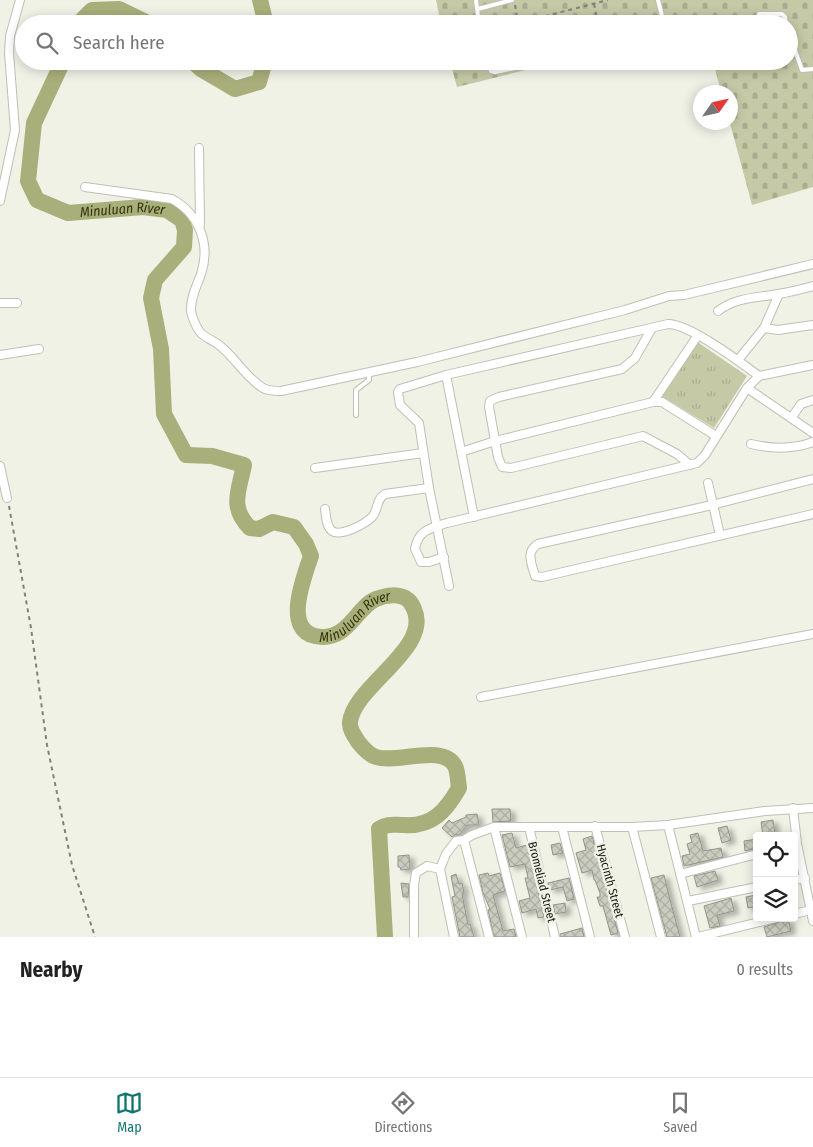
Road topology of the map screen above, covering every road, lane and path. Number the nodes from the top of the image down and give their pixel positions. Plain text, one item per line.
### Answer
1 (20, 0) edge
2 (476, 0) edge
3 (513, 0) edge
4 (608, 0) edge
5 (658, 0) edge
6 (594, 4) junction
7 (478, 9) junction
8 (759, 14) dead end
9 (16, 15) edge
10 (478, 15) edge
11 (516, 15) edge
12 (550, 15) edge
13 (596, 15) edge
14 (662, 15) edge
15 (783, 15) edge
16 (15, 18) edge
17 (798, 59) edge
18 (813, 69) edge
19 (492, 70) edge
20 (505, 70) edge
21 (199, 148) dead end
22 (85, 187) dead end
23 (0, 201) edge
24 (200, 227) junction
25 (813, 264) edge
26 (813, 286) edge
27 (779, 294) junction
28 (0, 303) edge
29 (17, 303) dead end
30 (718, 311) dead end
31 (813, 325) edge
32 (652, 328) junction
33 (764, 328) junction
34 (698, 335) junction
35 (39, 349) dead end
36 (0, 356) edge
37 (738, 360) junction
38 (813, 365) edge
39 (369, 373) junction
40 (446, 375) junction
41 (759, 376) junction
42 (747, 388) junction
43 (813, 400) edge
44 (653, 402) junction
45 (356, 415) dead end
46 (792, 417) junction
47 (813, 433) edge
48 (716, 436) junction
49 (495, 440) junction
50 (813, 442) edge
51 (751, 444) dead end
52 (461, 452) junction
53 (423, 453) junction
54 (690, 465) junction
55 (0, 466) edge
56 (316, 468) dead end
57 (813, 479) edge
58 (708, 483) dead end
59 (429, 488) junction
60 (7, 498) joint
61 (712, 505) junction
62 (325, 509) dead end
63 (813, 514) edge
64 (474, 517) junction
65 (437, 526) junction
66 (720, 536) junction
67 (444, 558) junction
68 (449, 586) dead end
69 (813, 634) edge
70 (481, 697) dead end
71 (792, 808) junction
72 (813, 808) edge
73 (668, 825) junction
74 (595, 826) junction
75 (494, 827) junction
76 (529, 827) junction
77 (562, 827) junction
78 (632, 827) junction
79 (795, 832) edge
80 (464, 840) junction
81 (798, 852) edge
82 (753, 855) edge
83 (440, 869) junction
84 (680, 874) junction
85 (805, 878) junction
86 (798, 879) edge
87 (753, 888) edge
88 (688, 902) junction
89 (811, 910) junction
90 (798, 913) edge
91 (813, 921) edge
92 (759, 922) edge
93 (95, 937) edge
94 (414, 937) edge
95 (454, 937) edge
96 (489, 937) edge
97 (522, 937) edge
98 (555, 937) edge
99 (590, 937) edge
100 (625, 937) edge
101 (661, 937) edge
102 (697, 937) edge

1 - 9 street
2 - 7 lane
3 - 7 lane
3 - 11 path
4 - 6 path
5 - 14 lane
6 - 12 path
6 - 13 path
7 - 10 lane
8 - 15 lane
16 - 23 street
17 - 18 lane
19 - 20 lane
21 - 24 street
22 - 24 street
24 - 39 street
25 - 39 street
26 - 27 street
27 - 30 street
27 - 33 street
28 - 29 street
31 - 33 street
32 - 34 street
32 - 40 street
32 - 49 street
33 - 37 street
34 - 37 street
34 - 44 street
35 - 36 street
37 - 41 street
38 - 41 street
39 - 45 lane
40 - 52 street
40 - 53 street
41 - 42 street
42 - 46 street
42 - 48 street
43 - 46 street
44 - 48 street
44 - 49 street
46 - 47 street
48 - 54 street
49 - 52 street
49 - 54 street
50 - 51 street
52 - 64 street
53 - 56 street
53 - 59 street
54 - 64 street
55 - 60 street
57 - 61 street
58 - 61 street
59 - 62 street
59 - 65 street
60 - 93 path
61 - 66 street
61 - 66 street
63 - 66 street
64 - 65 street
65 - 67 street
65 - 67 street
67 - 68 street
69 - 70 street
71 - 72 street
71 - 73 street
71 - 79 street
73 - 78 street
73 - 84 street
74 - 77 street
74 - 78 street
74 - 100 street, Hyacinth Street
75 - 76 street
75 - 80 street
75 - 97 street
76 - 77 street
76 - 98 street, Bromeliad Street
77 - 99 street
78 - 101 street
80 - 83 street
80 - 96 street
81 - 85 street
82 - 84 street
83 - 94 street
83 - 95 street
84 - 88 street
85 - 86 street
85 - 89 street
87 - 88 street
88 - 102 street
89 - 90 street
89 - 91 street
92 - 102 street

